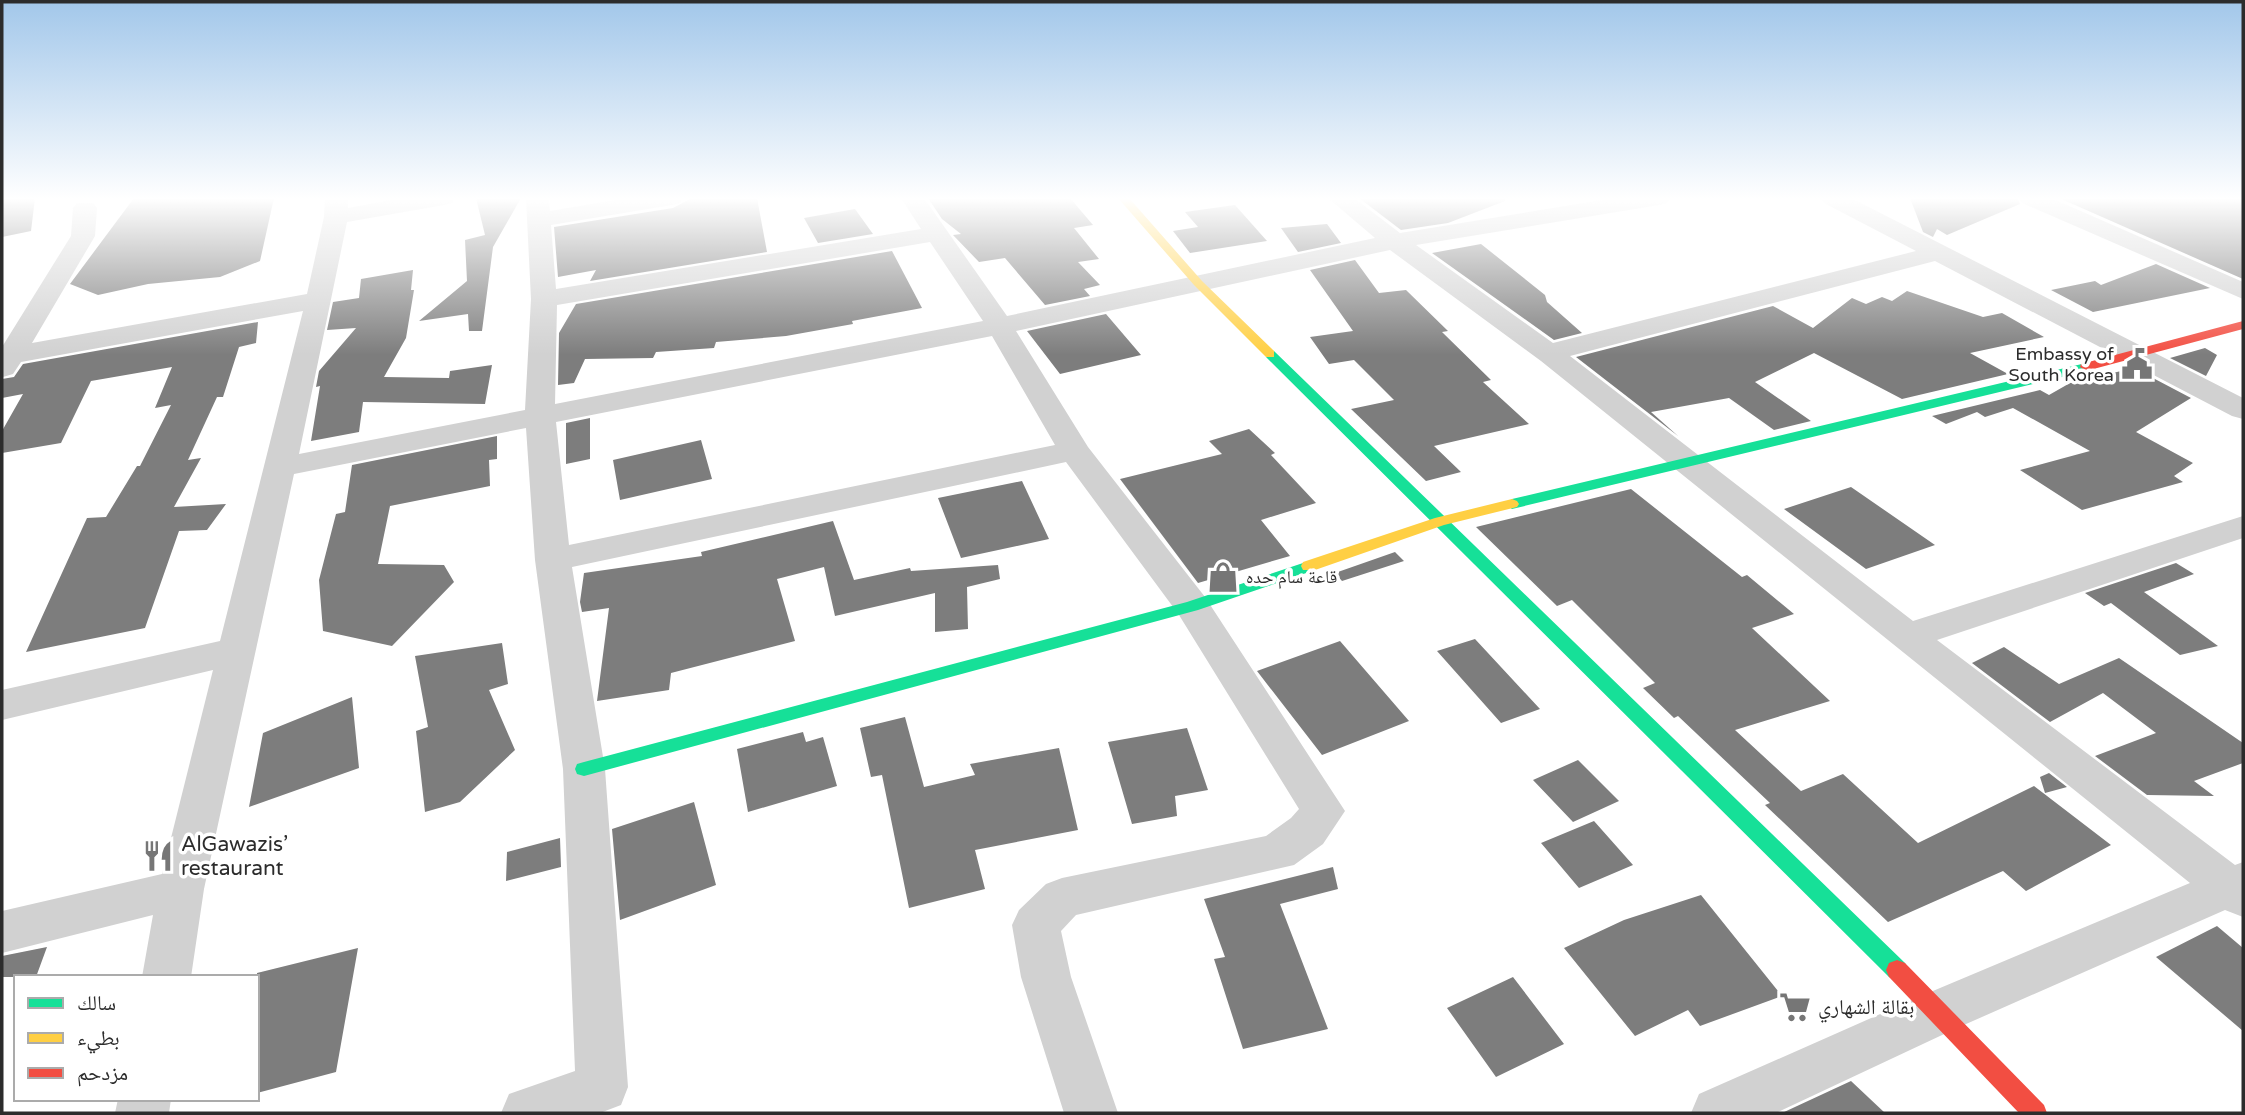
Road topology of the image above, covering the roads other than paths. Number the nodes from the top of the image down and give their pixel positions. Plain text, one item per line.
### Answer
1 (74, 250) edge
2 (328, 250) edge
3 (541, 250) edge
4 (839, 250) edge
5 (946, 250) edge
6 (1168, 250) edge
7 (1355, 250) edge
8 (1403, 250) edge
9 (1931, 250) edge
10 (2149, 250) edge
11 (1937, 253) junction
12 (1198, 284) junction
13 (2243, 291) edge
14 (544, 299) junction
15 (319, 300) junction
16 (2243, 324) edge
17 (1000, 326) junction
18 (1549, 354) junction
19 (2135, 355) junction
20 (5, 361) edge
21 (2243, 410) edge
22 (540, 417) junction
23 (1074, 451) junction
24 (1688, 464) junction
25 (279, 467) junction
26 (1440, 521) junction
27 (2243, 527) edge
28 (553, 560) junction
29 (1192, 607) junction
30 (1908, 636) junction
31 (236, 651) junction
32 (2, 705) edge
33 (583, 769) junction
34 (2239, 888) edge
35 (181, 889) junction
36 (2, 932) edge
37 (166, 975) edge
38 (1939, 1012) junction
39 (528, 1113) edge
40 (1091, 1113) edge
41 (1718, 1113) edge
42 (2035, 1113) edge

1 - 20 street
2 - 15 street
3 - 14 street
4 - 14 street
5 - 17 street
6 - 12 street
7 - 12 street
8 - 18 street
9 - 11 street
10 - 13 street
11 - 18 street
11 - 19 street
12 - 17 street
12 - 26 street
14 - 22 street
15 - 20 street
15 - 25 street
16 - 19 street
17 - 22 street
17 - 23 street
18 - 24 street
19 - 21 street
19 - 24 street
22 - 25 street
22 - 28 street
23 - 28 street
23 - 29 street
24 - 26 street
24 - 30 street
25 - 31 street
26 - 29 street
26 - 38 street
27 - 30 street
28 - 33 street
29 - 33 street
29 - 40 street
30 - 34 street
31 - 32 street
31 - 35 street
33 - 39 street
34 - 38 street
35 - 36 street
35 - 37 street
38 - 41 street
38 - 42 street

